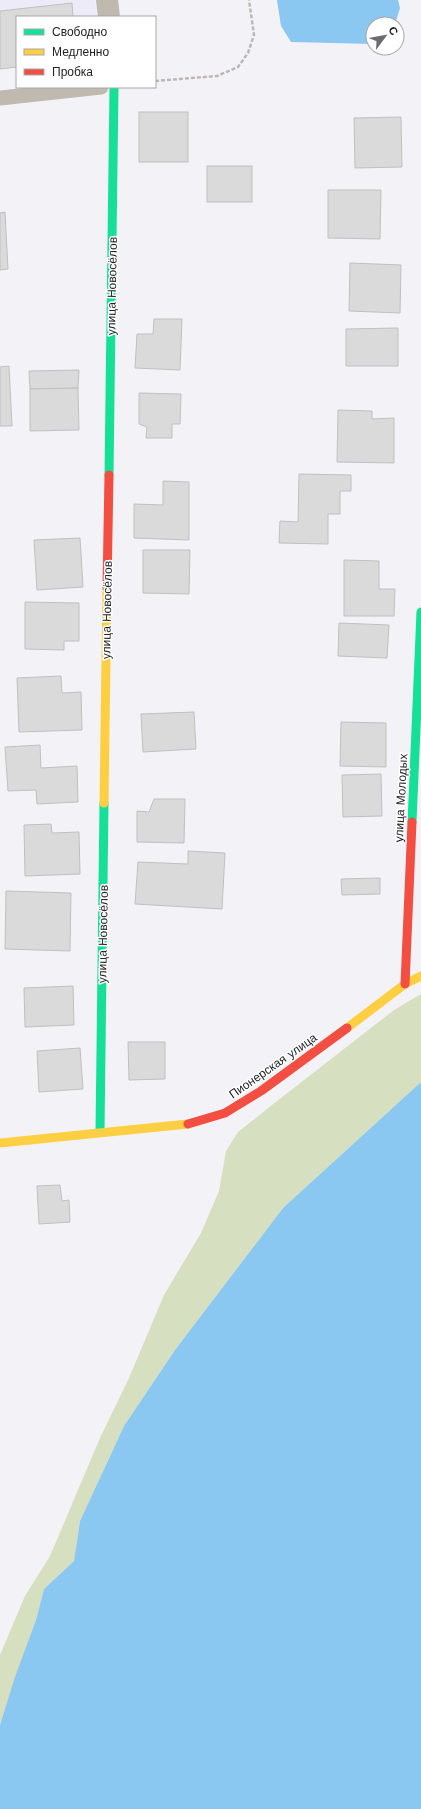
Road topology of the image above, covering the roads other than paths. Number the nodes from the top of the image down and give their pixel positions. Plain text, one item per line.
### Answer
1 (107, 0) edge
2 (109, 16) edge
3 (92, 88) edge
4 (114, 88) edge
5 (0, 98) edge
6 (421, 612) edge
7 (421, 976) edge
8 (404, 984) junction
9 (100, 1132) junction
10 (0, 1143) edge

1 - 2 street
3 - 5 lane
4 - 9 street, улица Новосёлов
6 - 8 street, улица Молодых
7 - 8 street, Пионерская улица
8 - 9 street, Пионерская улица
9 - 10 street, Пионерская улица

